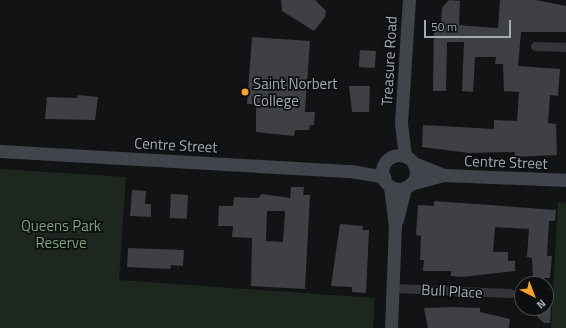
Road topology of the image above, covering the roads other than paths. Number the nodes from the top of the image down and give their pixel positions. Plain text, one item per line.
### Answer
1 (409, 0) edge
2 (535, 46) dead end
3 (566, 47) edge
4 (0, 151) edge
5 (404, 158) junction
6 (444, 175) junction
7 (386, 176) junction
8 (566, 180) edge
9 (408, 186) junction
10 (395, 225) junction
11 (394, 288) junction
12 (510, 294) dead end
13 (391, 328) edge

1 - 5 street, Treasure Road
2 - 3 street
4 - 7 street, Centre Street
5 - 6 street, Centre Street
5 - 7 street
5 - 9 street, Treasure Road
6 - 8 street, Centre Street
6 - 9 street, Centre Street
7 - 9 street, Centre Street
7 - 10 street
9 - 10 street
10 - 11 street
11 - 12 street, Bull Place
11 - 13 street

